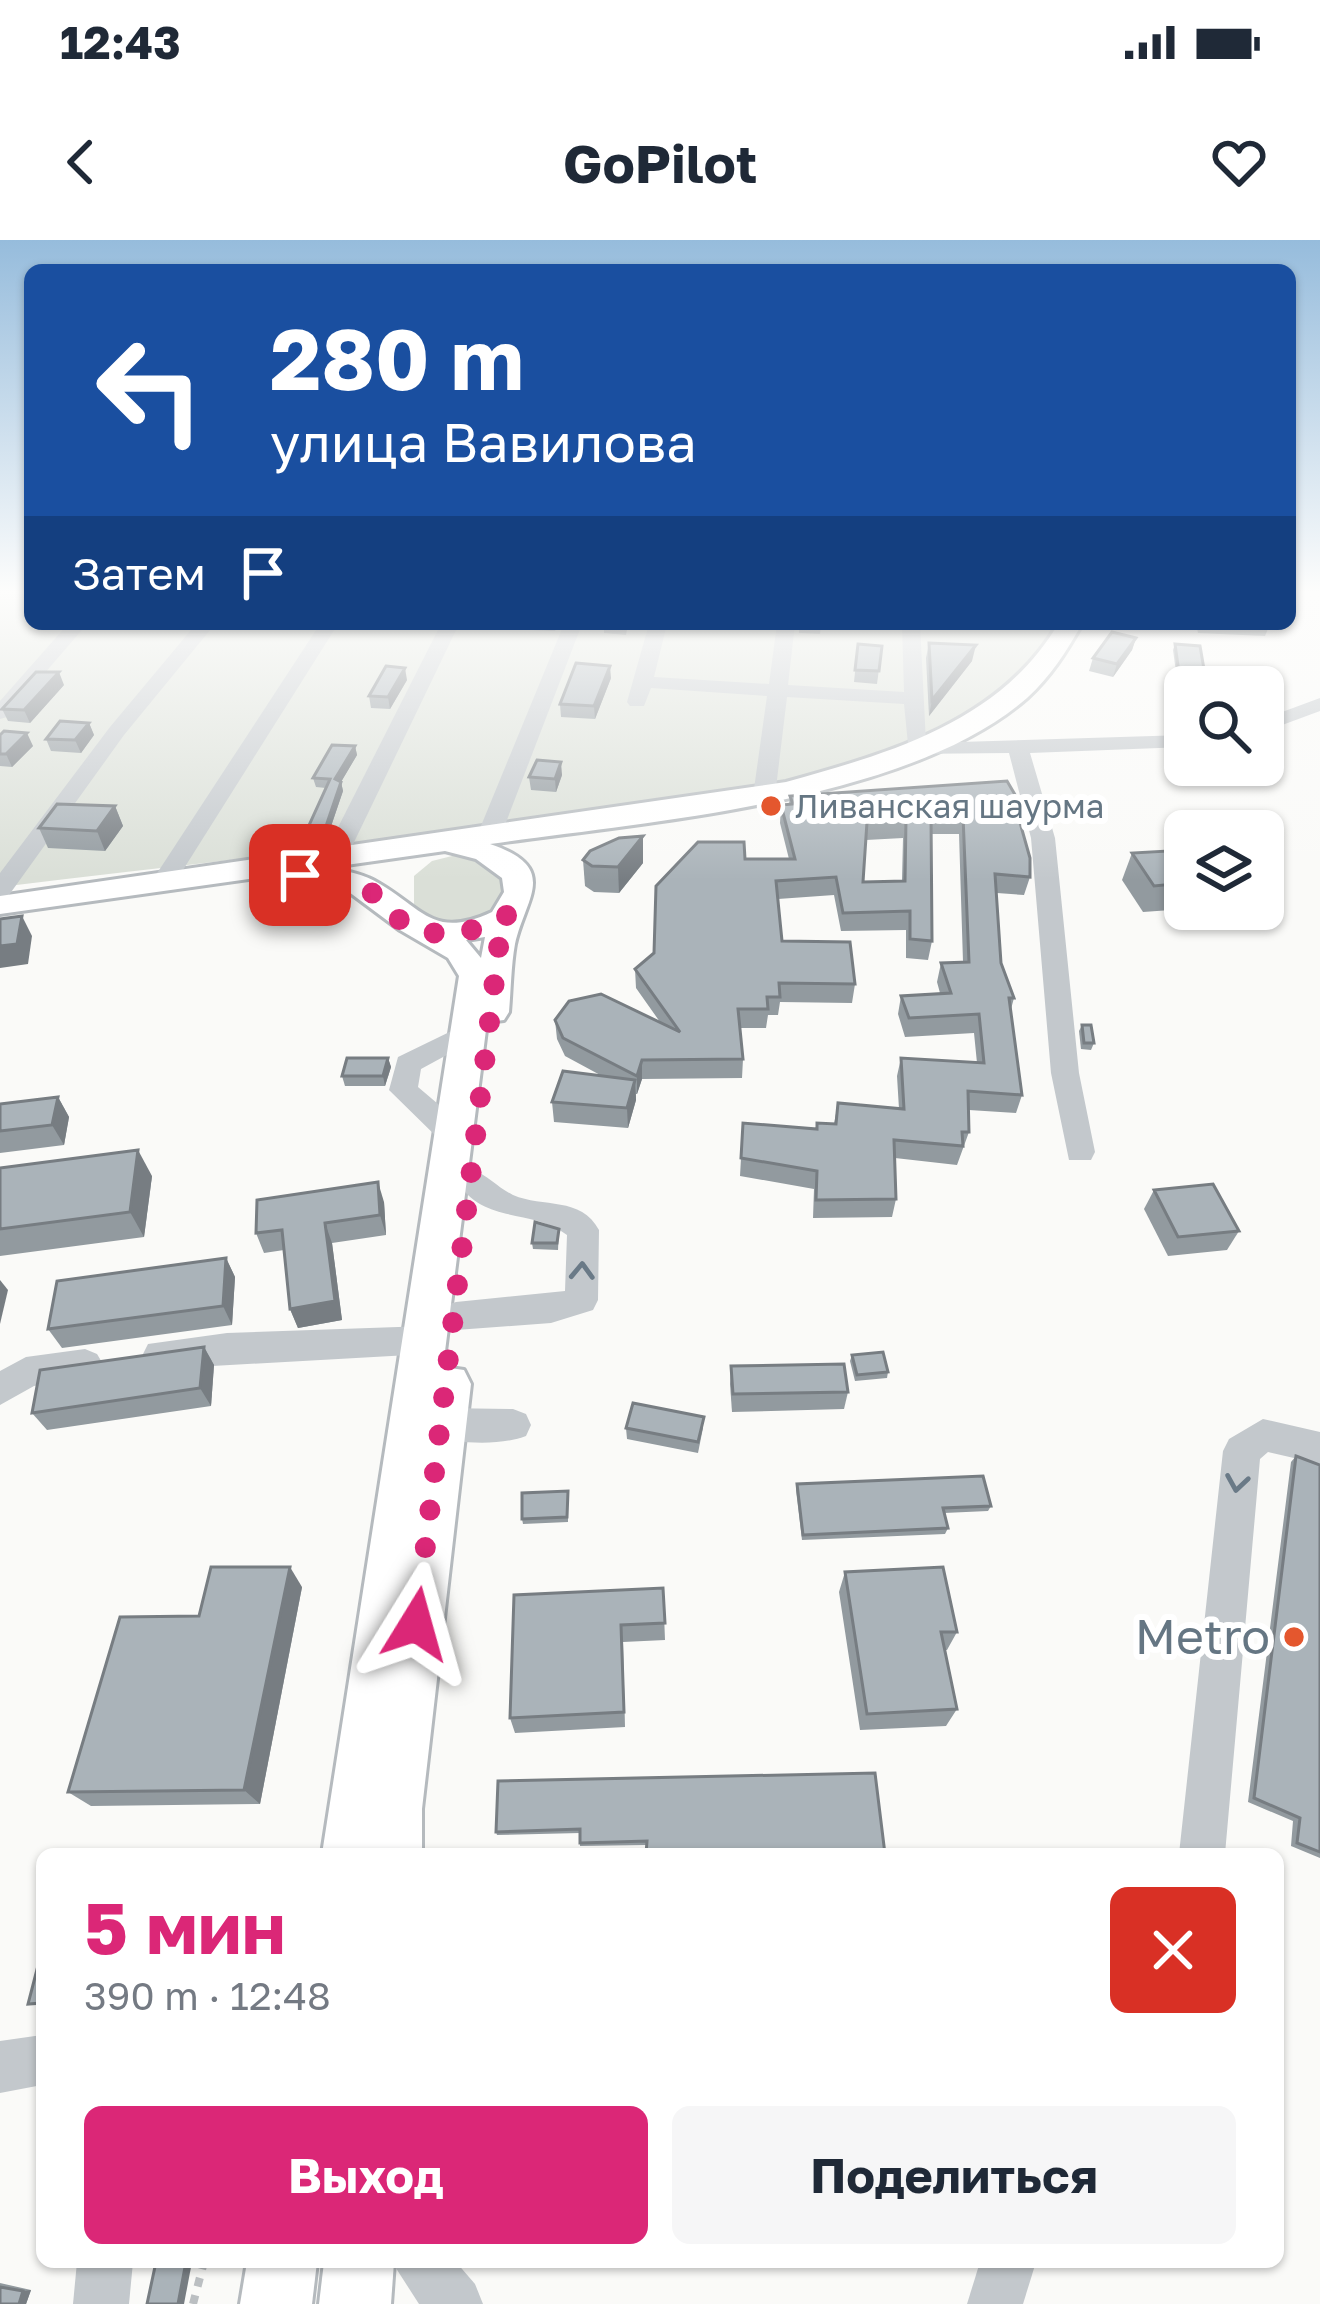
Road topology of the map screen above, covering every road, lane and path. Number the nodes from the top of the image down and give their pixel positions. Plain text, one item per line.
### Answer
1 (23, 687) edge
2 (153, 687) edge
3 (288, 687) edge
4 (419, 687) edge
5 (548, 687) edge
6 (641, 687) edge
7 (777, 687) edge
8 (913, 687) edge
9 (1022, 687) edge
10 (777, 691) junction
11 (913, 699) junction
12 (1320, 704) edge
13 (0, 713) edge
14 (1284, 718) edge
15 (1164, 742) edge
16 (1018, 748) junction
17 (916, 750) junction
18 (764, 796) junction
19 (553, 829) junction
20 (488, 838) junction
21 (430, 847) junction
22 (333, 860) junction
23 (516, 871) junction
24 (162, 884) junction
25 (0, 890) edge
26 (382, 900) junction
27 (0, 905) edge
28 (509, 914) junction
29 (0, 915) edge
30 (428, 931) junction
31 (468, 1032) junction
32 (453, 1134) junction
33 (1080, 1152) dead end
34 (472, 1181) junction
35 (442, 1328) junction
36 (0, 1390) edge
37 (443, 1424) junction
38 (513, 1425) dead end
39 (1320, 1448) edge
40 (352, 1848) edge
41 (393, 1848) edge
42 (1203, 1848) edge
43 (36, 2061) edge
44 (0, 2066) edge
45 (104, 2268) edge
46 (202, 2268) edge
47 (281, 2268) edge
48 (358, 2268) edge
49 (426, 2268) edge
50 (1006, 2268) edge
51 (101, 2304) edge
52 (193, 2304) edge
53 (276, 2304) edge
54 (355, 2304) edge
55 (455, 2304) edge
56 (995, 2304) edge

1 - 13 street
2 - 25 street
3 - 24 street
4 - 22 street
5 - 20 street
6 - 10 street
7 - 10 street
8 - 11 street
9 - 17 main road
10 - 11 street
10 - 18 street
11 - 17 street
12 - 14 street
15 - 16 street
16 - 17 street
16 - 33 street
17 - 18 main road
18 - 19 main road
19 - 20 main road
19 - 23 main road
20 - 21 main road
21 - 22 main road
21 - 23 main road
21 - 26 main road
22 - 24 main road
23 - 28 main road
24 - 27 main road
26 - 29 main road
26 - 30 main road
28 - 30 main road
28 - 34 main road
30 - 31 main road
31 - 32 main road
31 - 32 street
32 - 35 main road
34 - 35 main road
35 -> 34 street
35 - 36 street
35 - 37 main road
35 - 40 main road
37 - 38 street
37 - 41 main road
39 -> 42 street
43 - 44 street
45 - 51 street
46 - 52 path
47 - 53 main road
48 - 54 main road
49 - 55 street
50 - 56 street

